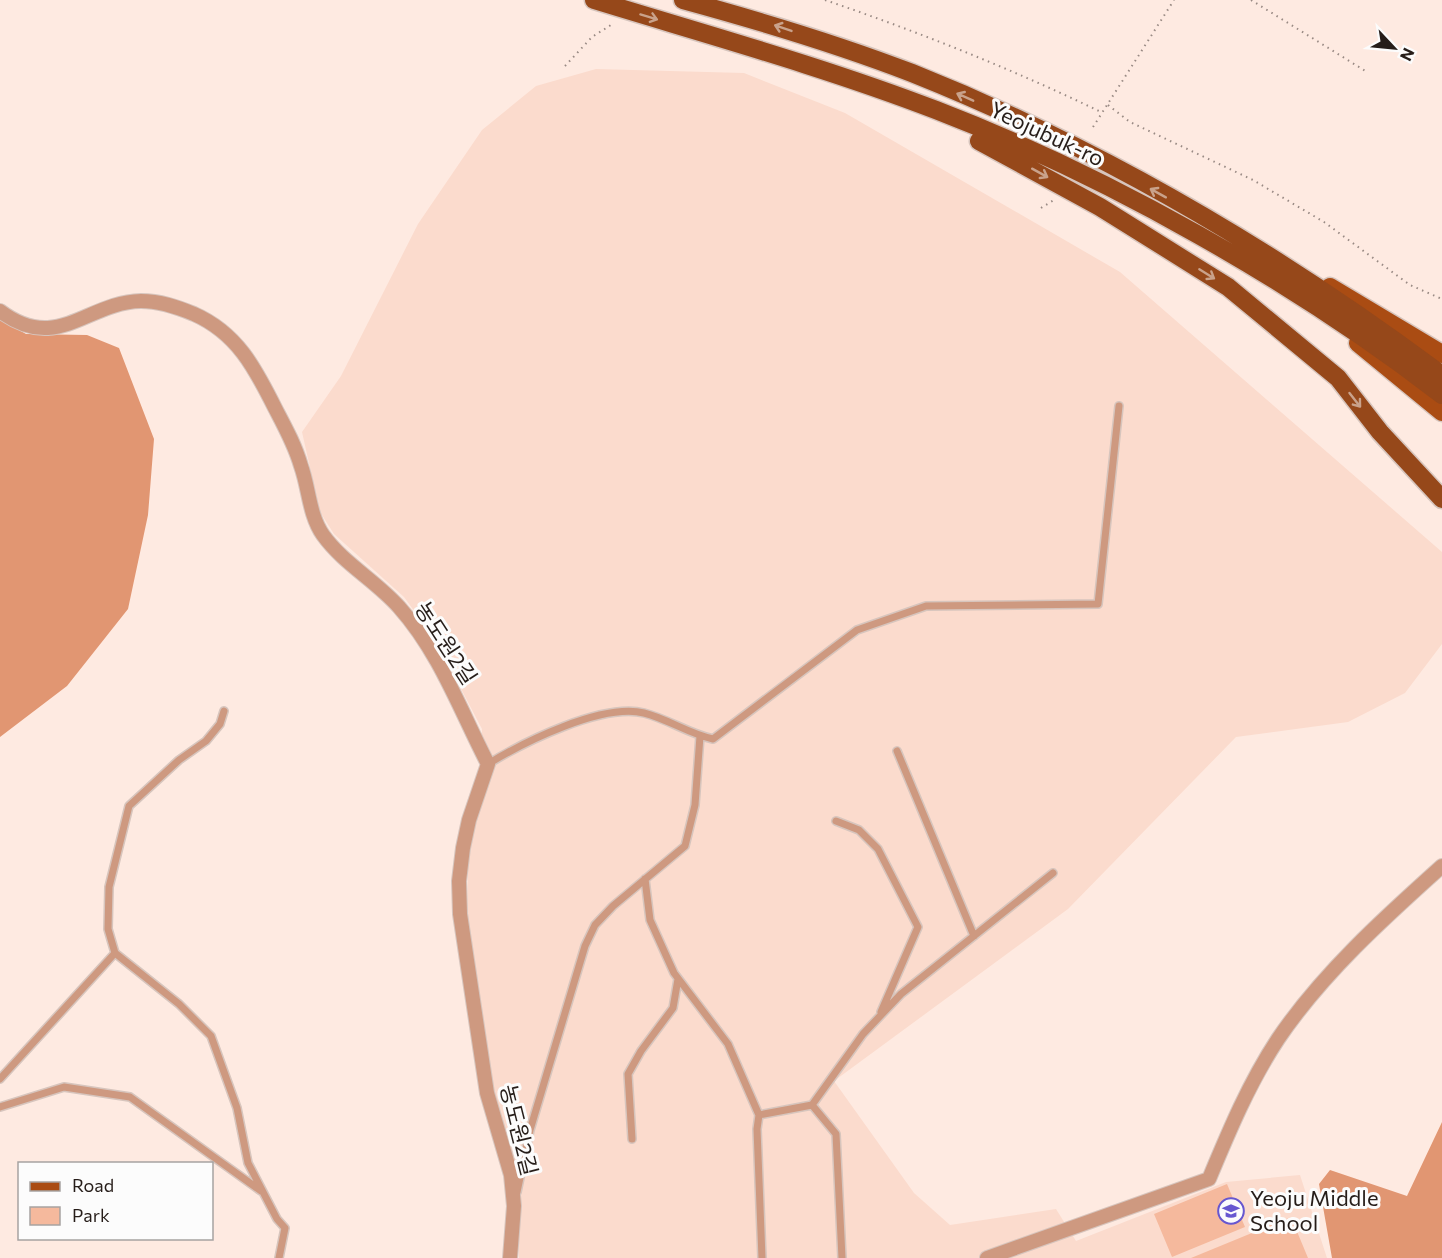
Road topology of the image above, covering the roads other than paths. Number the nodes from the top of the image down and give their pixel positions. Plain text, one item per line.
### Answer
1 (594, 0) edge
2 (683, 0) edge
3 (836, 74) junction
4 (1209, 221) junction
5 (1298, 296) junction
6 (0, 311) edge
7 (1442, 354) edge
8 (1442, 375) edge
9 (1442, 395) edge
10 (1119, 405) dead end
11 (1442, 412) edge
12 (1442, 499) edge
13 (224, 711) dead end
14 (700, 736) junction
15 (897, 751) dead end
16 (488, 764) junction
17 (837, 821) dead end
18 (1442, 866) edge
19 (1053, 873) dead end
20 (645, 879) junction
21 (974, 936) junction
22 (115, 953) junction
23 (678, 979) junction
24 (879, 1017) junction
25 (0, 1079) edge
26 (812, 1105) junction
27 (0, 1107) edge
28 (759, 1115) junction
29 (632, 1139) dead end
30 (263, 1192) junction
31 (514, 1206) junction
32 (279, 1258) edge
33 (510, 1258) edge
34 (762, 1258) edge
35 (842, 1258) edge
36 (987, 1258) edge

1 -> 3 highway, Yeojubuk-ro
4 -> 2 highway, Yeojubuk-ro
3 - 5 highway, Yeojubuk-ro
3 -> 12 highway
4 - 7 main road
4 - 8 highway, Yeojubuk-ro
5 - 9 highway, Yeojubuk-ro
5 - 11 main road
6 - 16 street, 농도원2길
10 - 14 lane
13 - 22 lane
14 - 16 lane
14 - 20 lane
15 - 21 lane
16 - 31 street, 농도원2길
17 - 24 lane
18 - 36 street
19 - 21 lane
20 - 23 lane
20 - 31 lane
21 - 24 lane
22 - 25 lane
22 - 30 lane
23 - 28 lane
23 - 29 lane
24 - 26 lane
26 - 28 lane
26 - 35 lane
27 - 30 lane
28 - 34 lane
30 - 32 lane
31 - 33 street, 농도원2길

